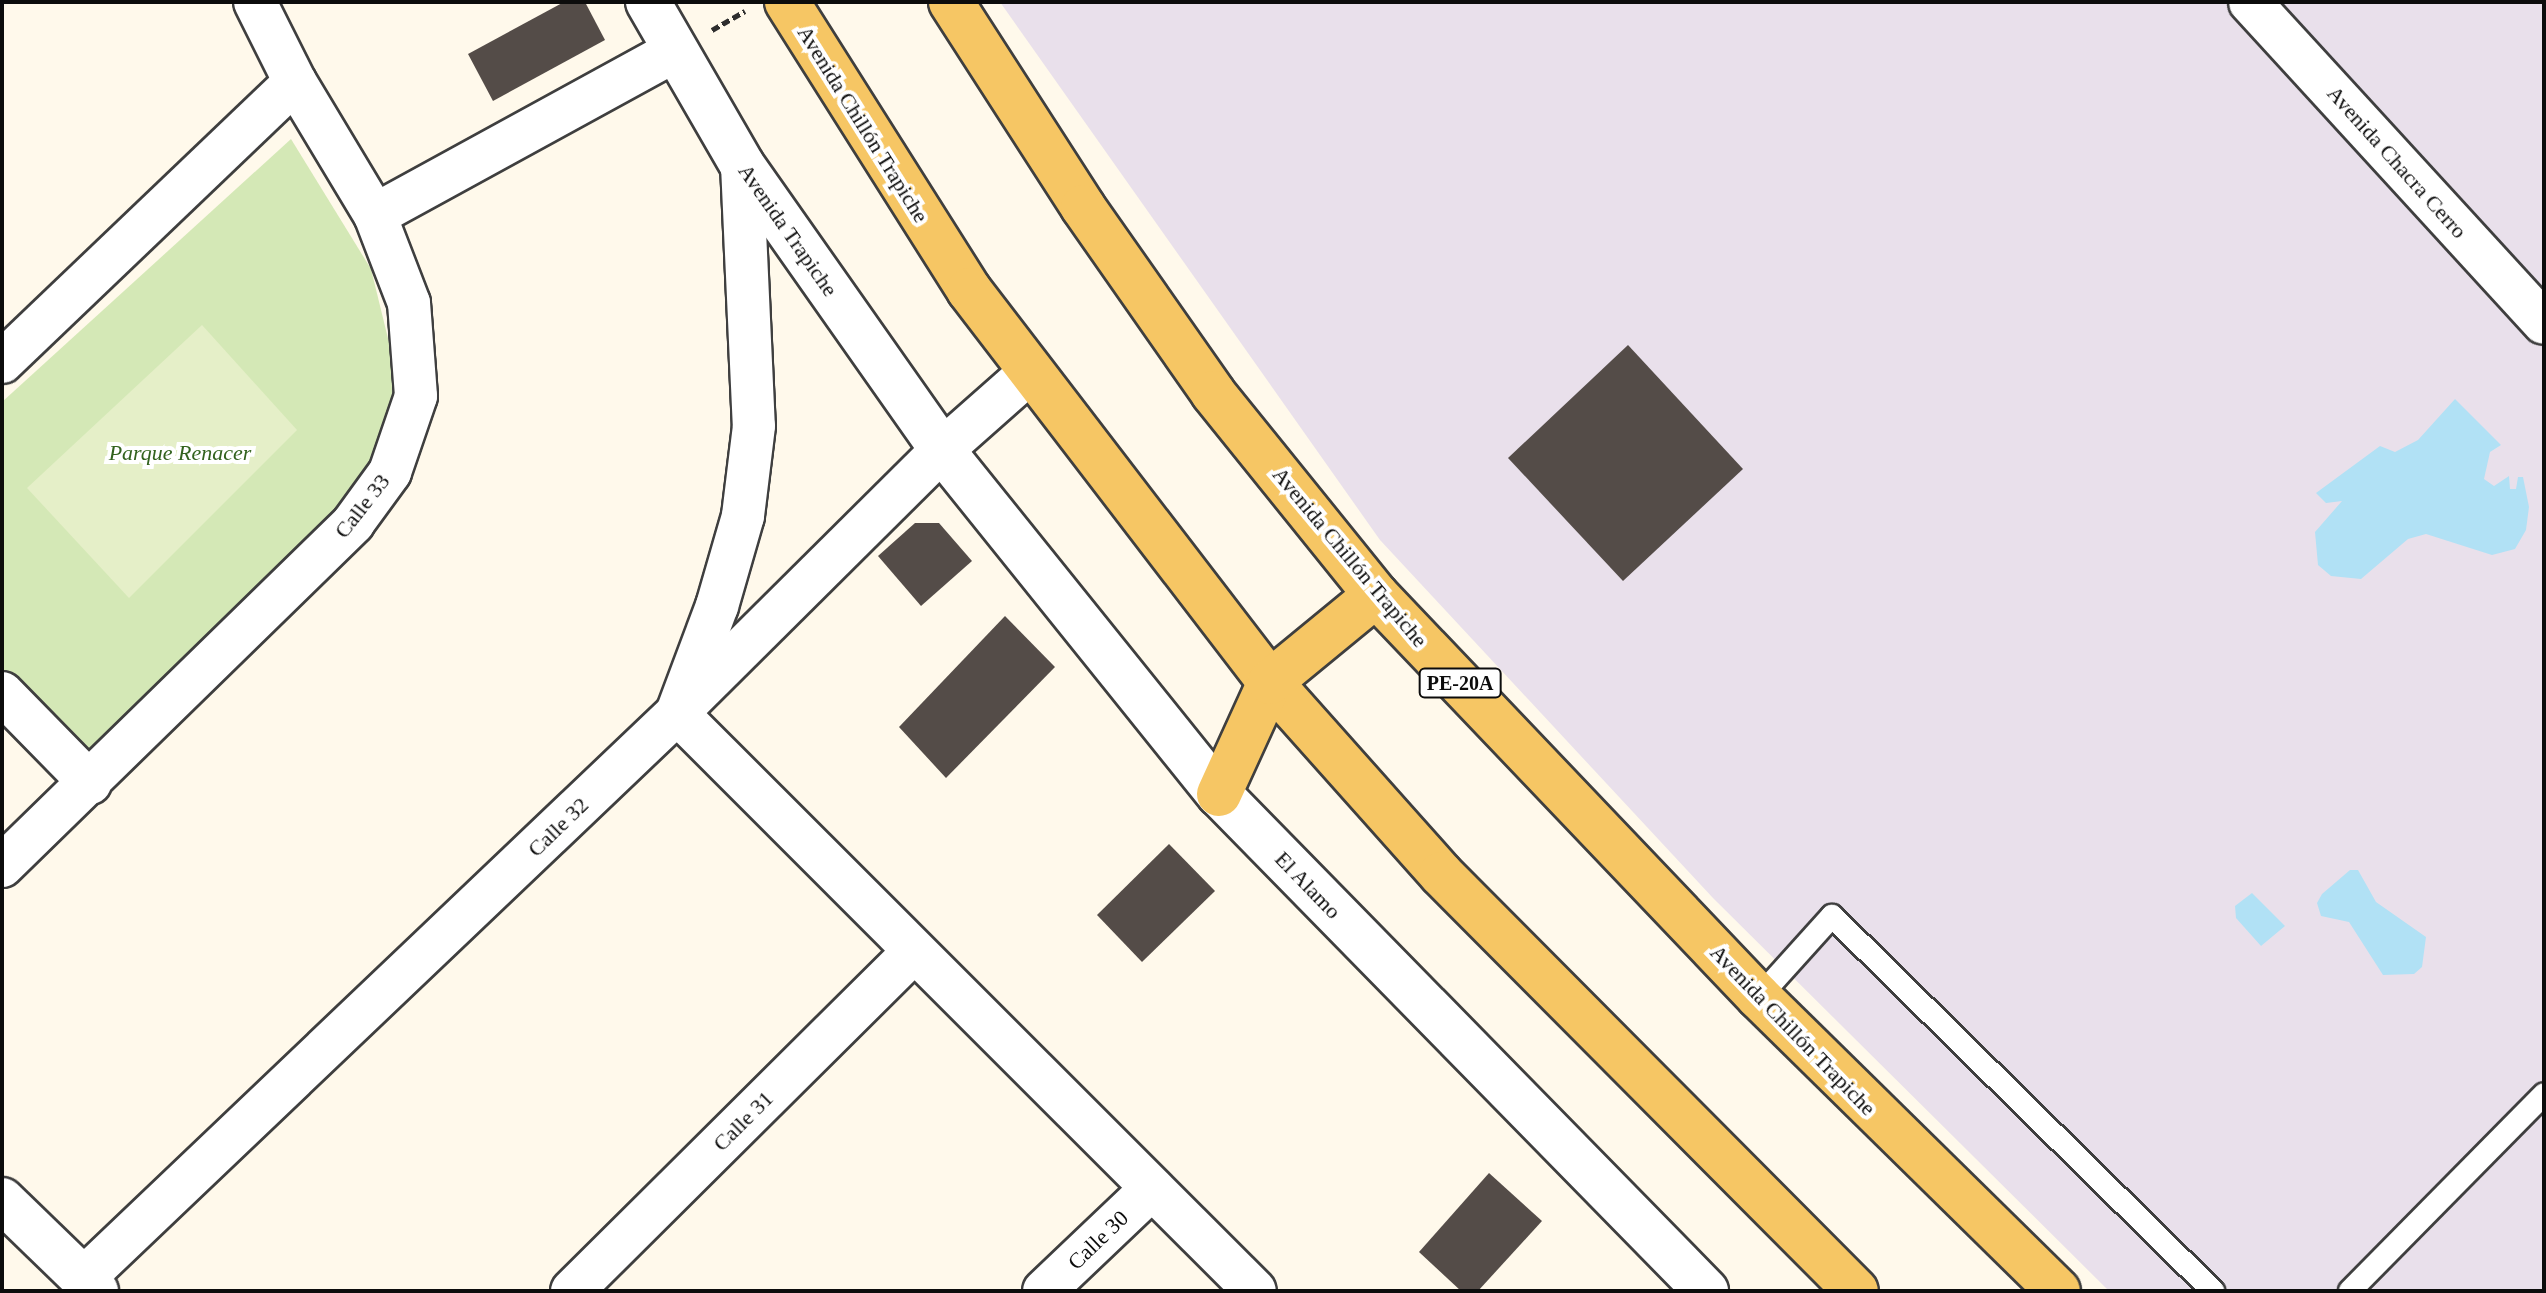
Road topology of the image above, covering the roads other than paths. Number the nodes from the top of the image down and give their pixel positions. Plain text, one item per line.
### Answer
1 (255, 2) edge
2 (648, 2) edge
3 (951, 2) edge
4 (2250, 2) edge
5 (767, 6) edge
6 (675, 51) junction
7 (295, 82) junction
8 (742, 165) junction
9 (375, 215) junction
10 (2544, 323) edge
11 (2, 362) edge
12 (1029, 373) junction
13 (942, 450) junction
14 (1376, 595) junction
15 (1270, 682) junction
16 (2, 693) edge
17 (677, 713) junction
18 (90, 783) junction
19 (1219, 794) junction
20 (2, 866) edge
21 (914, 951) junction
22 (1759, 997) junction
23 (2544, 1094) edge
24 (1152, 1188) junction
25 (2, 1200) edge
26 (90, 1285) edge
27 (577, 1289) edge
28 (1044, 1291) edge
29 (1255, 1291) edge
30 (1706, 1291) edge
31 (1856, 1291) edge
32 (2058, 1291) edge
33 (2213, 1291) edge
34 (2350, 1291) edge

1 - 7 street, Calle 33
2 - 6 street, Avenida Trapiche
3 - 14 main road, Avenida Chillón Trapiche / PE-20A
4 - 10 street, Avenida Chacra Cerro
5 - 12 main road, Avenida Chillón Trapiche
6 - 8 street, Avenida Trapiche
6 - 9 street
7 - 9 street, Calle 33
7 - 11 street
8 - 13 street, Avenida Trapiche
8 - 17 street
9 - 18 street, Calle 33
12 - 13 street, Calle 32
12 - 15 main road, Avenida Chillón Trapiche
13 - 17 street, Calle 32
13 - 19 street, El Alamo
14 - 15 main road
14 - 22 main road, Avenida Chillón Trapiche / PE-20A
15 - 19 main road
15 - 31 main road, Avenida Chillón Trapiche
16 - 18 street
17 - 21 street
17 - 26 street, Calle 32
18 - 20 street, Calle 33
19 - 30 street, El Alamo
21 - 24 street
21 - 27 street, Calle 31
22 - 32 main road, Avenida Chillón Trapiche / PE-20A
22 - 33 lane
23 - 34 lane
24 - 28 street, Calle 30
24 - 29 street
25 - 26 street

